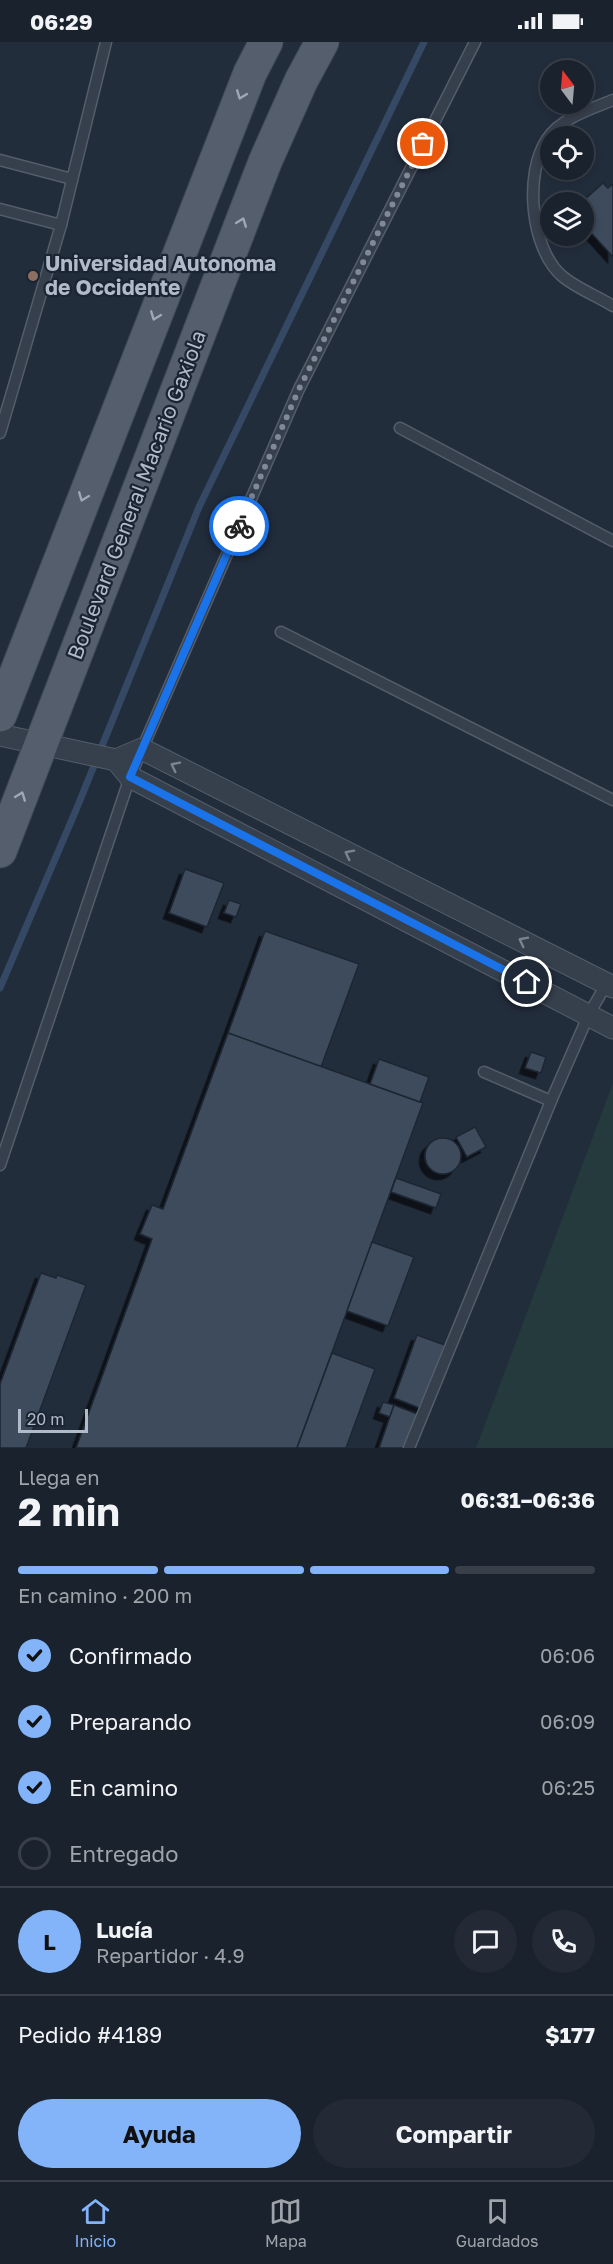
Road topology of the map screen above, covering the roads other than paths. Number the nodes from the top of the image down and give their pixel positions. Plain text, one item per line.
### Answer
1 (106, 42) edge
2 (266, 42) edge
3 (322, 42) edge
4 (475, 42) edge
5 (613, 100) edge
6 (0, 160) edge
7 (72, 179) junction
8 (0, 209) edge
9 (61, 225) junction
10 (613, 306) edge
11 (400, 428) dead end
12 (0, 433) edge
13 (613, 541) edge
14 (281, 632) dead end
15 (0, 715) edge
16 (0, 735) edge
17 (54, 746) junction
18 (142, 749) junction
19 (112, 760) junction
20 (130, 777) junction
21 (613, 800) edge
22 (0, 851) edge
23 (610, 985) edge
24 (589, 1014) junction
25 (613, 1028) edge
26 (484, 1072) dead end
27 (551, 1101) junction
28 (0, 1165) edge
29 (409, 1448) edge

1 - 7 lane
2 -> 15 main road
17 -> 3 main road, Boulevard General Macario Gaxiola
4 - 18 lane
5 - 10 lane
6 - 7 lane
7 - 9 lane
8 - 9 lane
9 - 12 lane
11 - 13 lane
14 - 21 lane
16 - 17 street
17 - 19 street
22 -> 17 main road, Boulevard General Macario Gaxiola
18 - 19 street
18 - 20 lane
23 -> 18 street
19 - 20 street
20 - 24 street
20 - 28 lane
23 - 24 lane
24 - 25 street
24 - 27 lane
26 - 27 lane
27 - 29 lane

